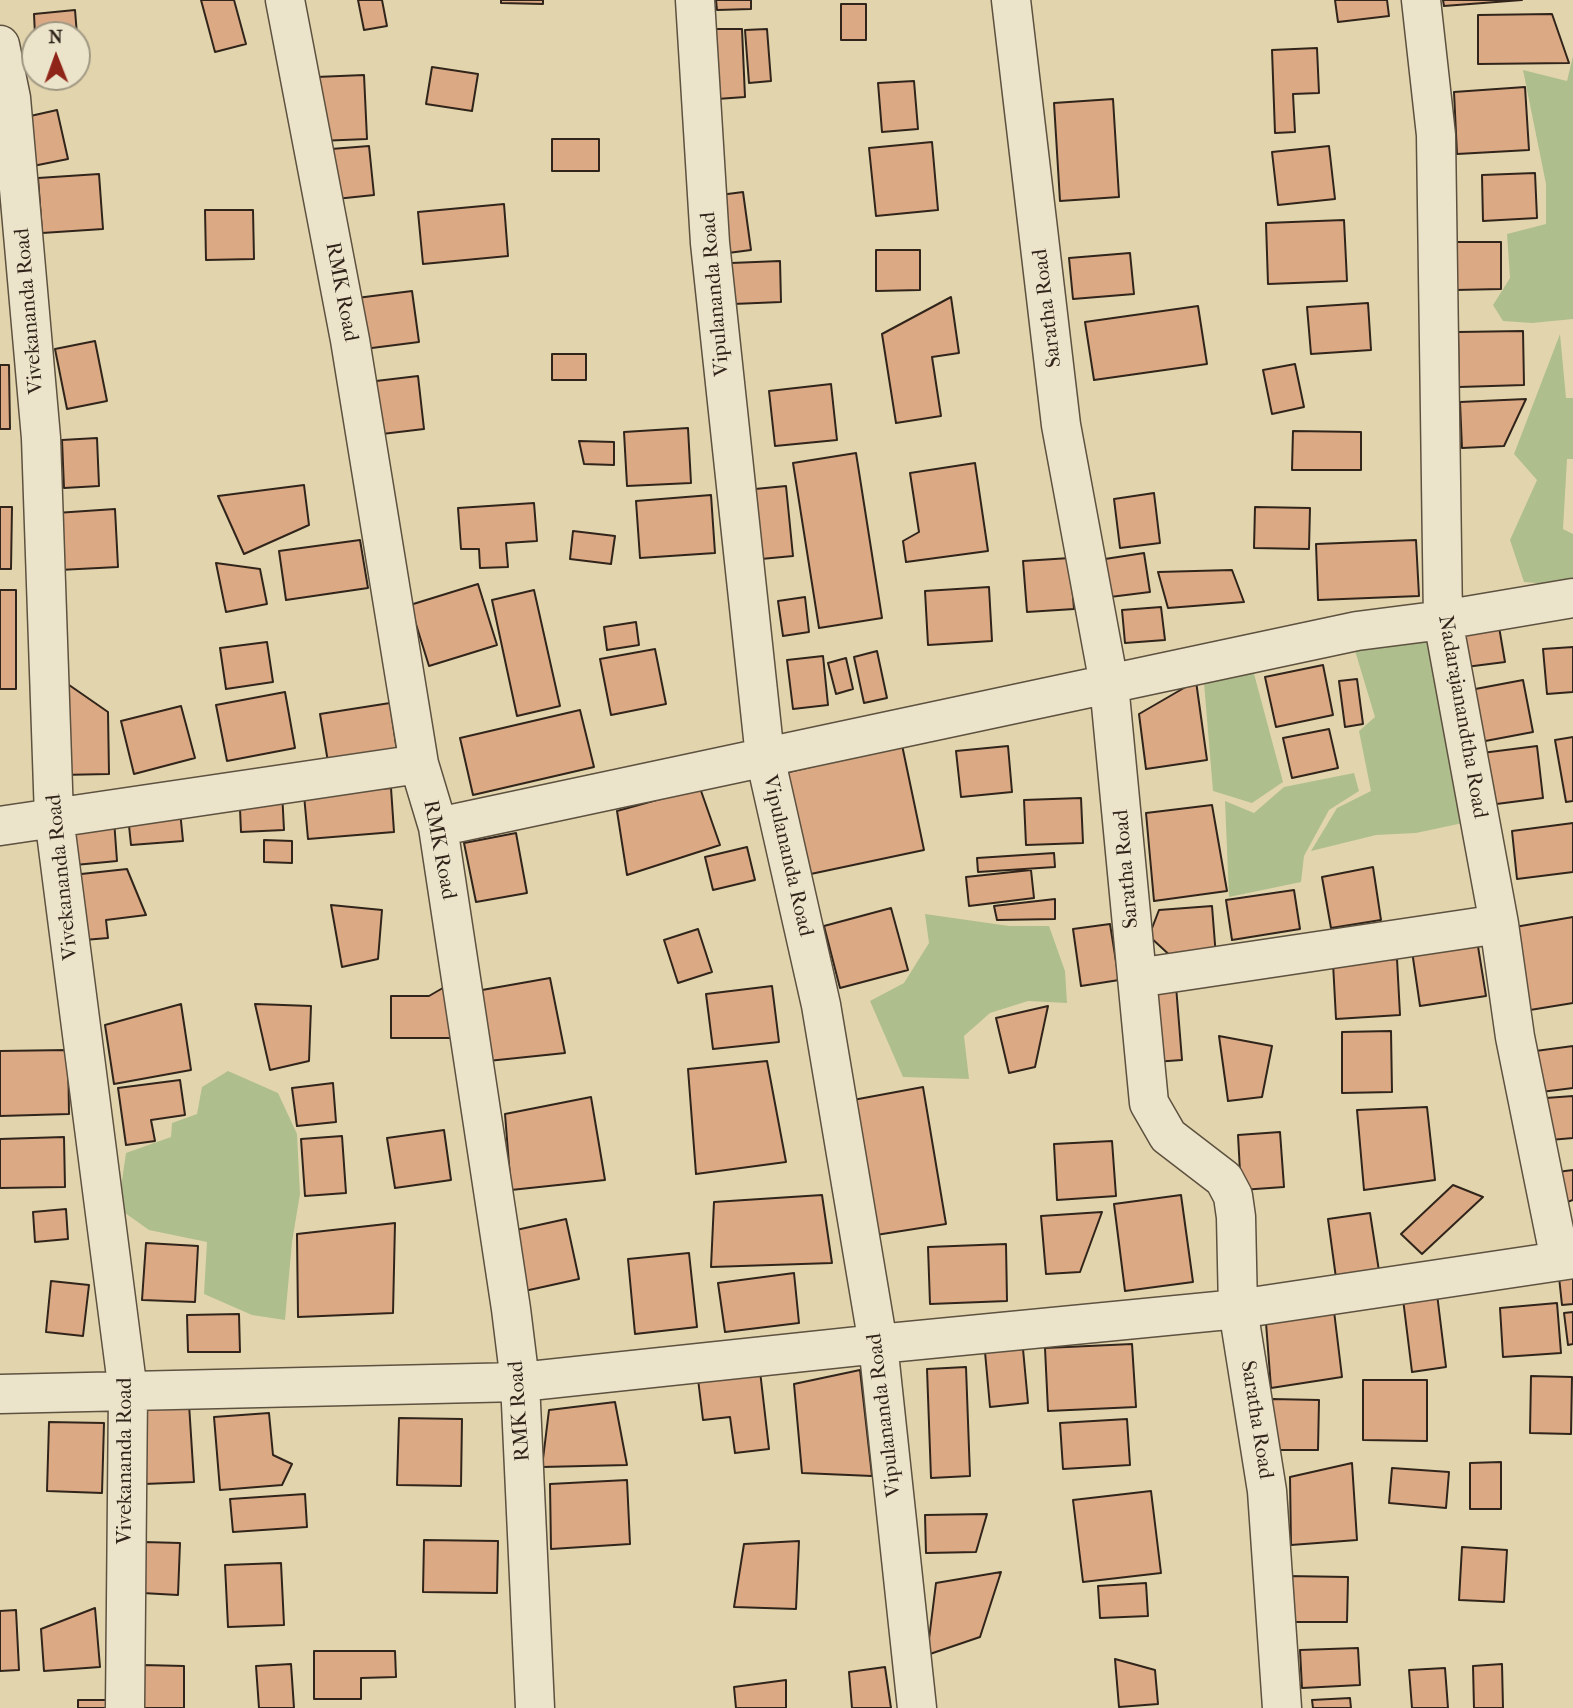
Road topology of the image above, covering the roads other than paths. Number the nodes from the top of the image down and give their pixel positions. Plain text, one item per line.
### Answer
1 (285, 0) edge
2 (695, 0) edge
3 (1011, 0) edge
4 (1422, 0) edge
5 (0, 45) edge
6 (1573, 598) edge
7 (1443, 620) junction
8 (1109, 684) junction
9 (765, 757) junction
10 (419, 764) junction
11 (54, 817) junction
12 (0, 826) edge
13 (438, 827) junction
14 (1499, 923) junction
15 (1137, 978) junction
16 (1567, 1259) edge
17 (1238, 1309) junction
18 (878, 1344) junction
19 (520, 1382) junction
20 (128, 1392) junction
21 (0, 1394) edge
22 (125, 1708) edge
23 (535, 1708) edge
24 (917, 1708) edge
25 (1282, 1708) edge

1 - 10 street, RMK Road
2 - 9 street, Vipulananda Road
3 - 8 street, Saratha Road
4 - 7 street, Nadarajanandtha Road
5 - 11 street, Vivekananda Road
6 - 7 street
7 - 8 street
7 - 14 street, Nadarajanandtha Road
8 - 9 street
8 - 15 street, Saratha Road
9 - 13 street
9 - 18 street, Vipulananda Road
10 - 11 street
10 - 13 street, RMK Road
11 - 12 street
11 - 20 street, Vivekananda Road
13 - 19 street, RMK Road
14 - 15 street
14 - 16 street, Nadarajanandtha Road
15 - 17 street, Saratha Road
16 - 17 street
17 - 18 street
17 - 25 street, Saratha Road
18 - 19 street
18 - 24 street, Vipulananda Road
19 - 20 street
19 - 23 street, RMK Road
20 - 21 street
20 - 22 street, Vivekananda Road

